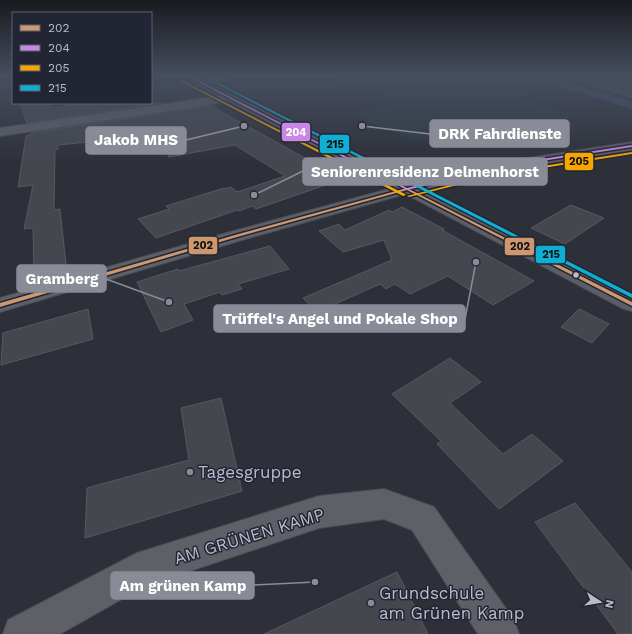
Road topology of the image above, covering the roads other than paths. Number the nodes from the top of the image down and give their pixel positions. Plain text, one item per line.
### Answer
1 (192, 105) edge
2 (240, 105) edge
3 (0, 132) edge
4 (632, 146) edge
5 (407, 189) junction
6 (632, 304) edge
7 (0, 305) edge
8 (22, 634) edge
9 (500, 634) edge

1 - 3 street
2 - 5 main road
4 - 5 main road
5 - 6 main road
5 - 7 street
8 - 9 street, AM GRÜNEN KAMP

